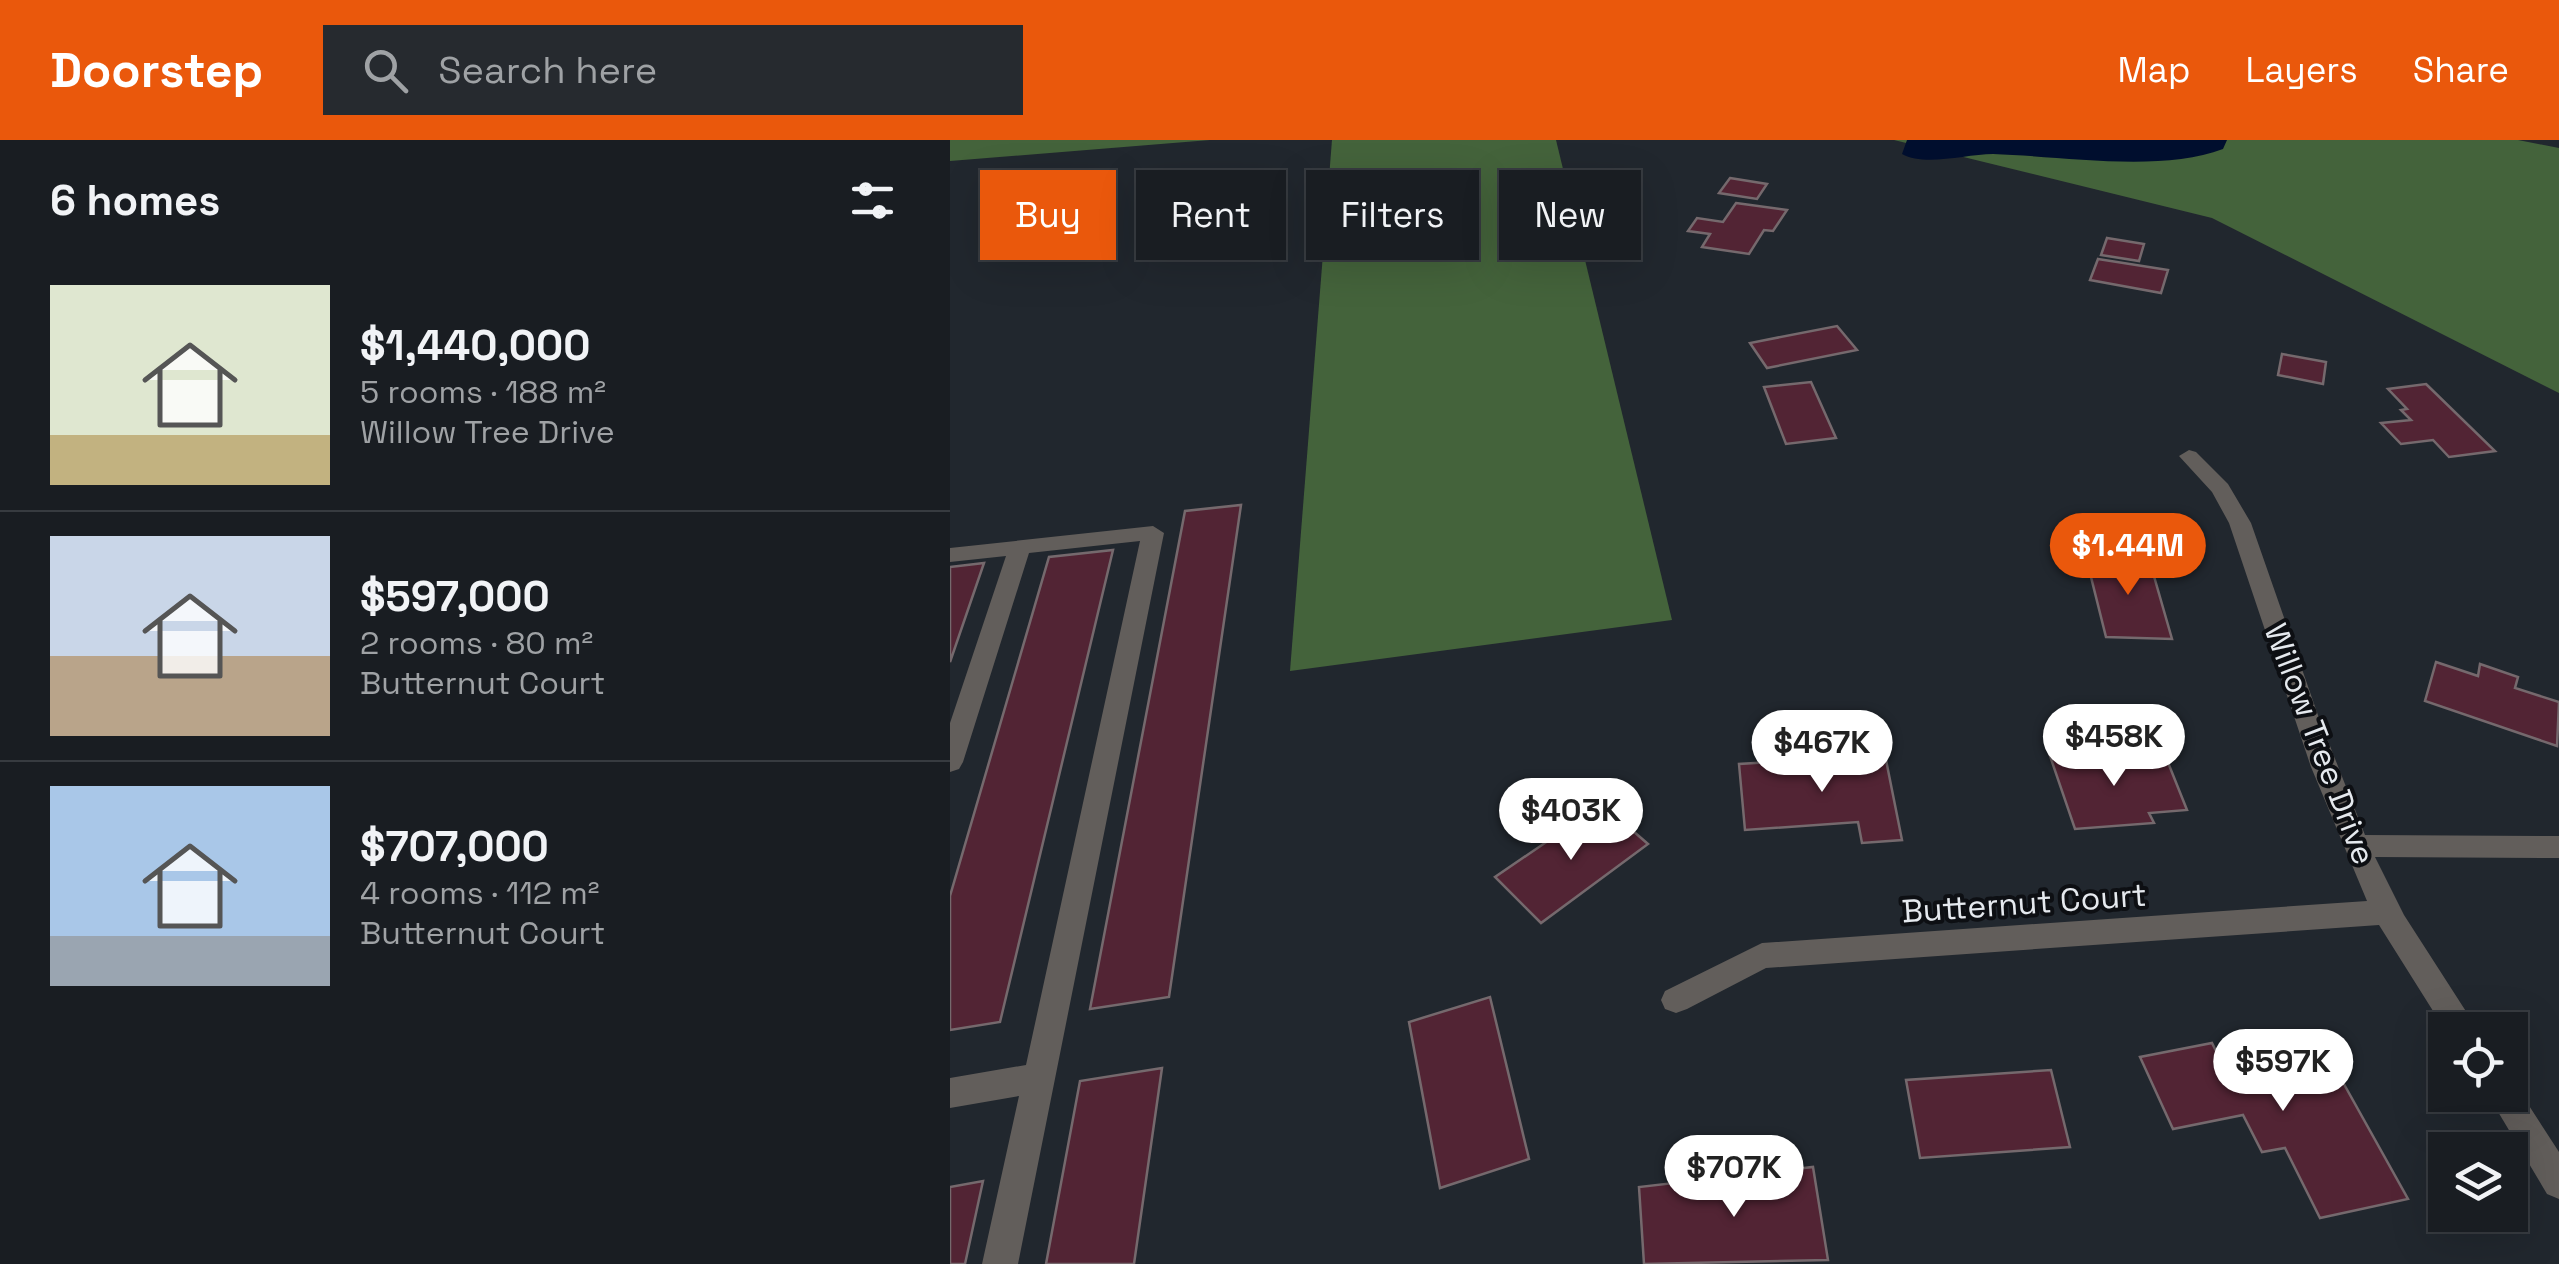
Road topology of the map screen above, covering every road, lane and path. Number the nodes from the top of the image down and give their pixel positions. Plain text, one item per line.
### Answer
1 (2189, 456) dead end
2 (1020, 548) junction
3 (950, 556) edge
4 (950, 762) edge
5 (2356, 846) junction
6 (2559, 847) edge
7 (2388, 912) junction
8 (1676, 1000) dead end
9 (2451, 1012) edge
10 (1039, 1078) junction
11 (950, 1093) edge
12 (2515, 1112) edge
13 (2559, 1182) edge
14 (1000, 1264) edge

1 - 5 street, Willow Tree Drive
2 - 3 street
2 - 4 street
2 - 10 street
5 - 6 street
5 - 7 street, Willow Tree Drive
7 - 8 street, Butternut Court
7 - 9 street, Willow Tree Drive
10 - 11 street
10 - 14 street
12 - 13 street

